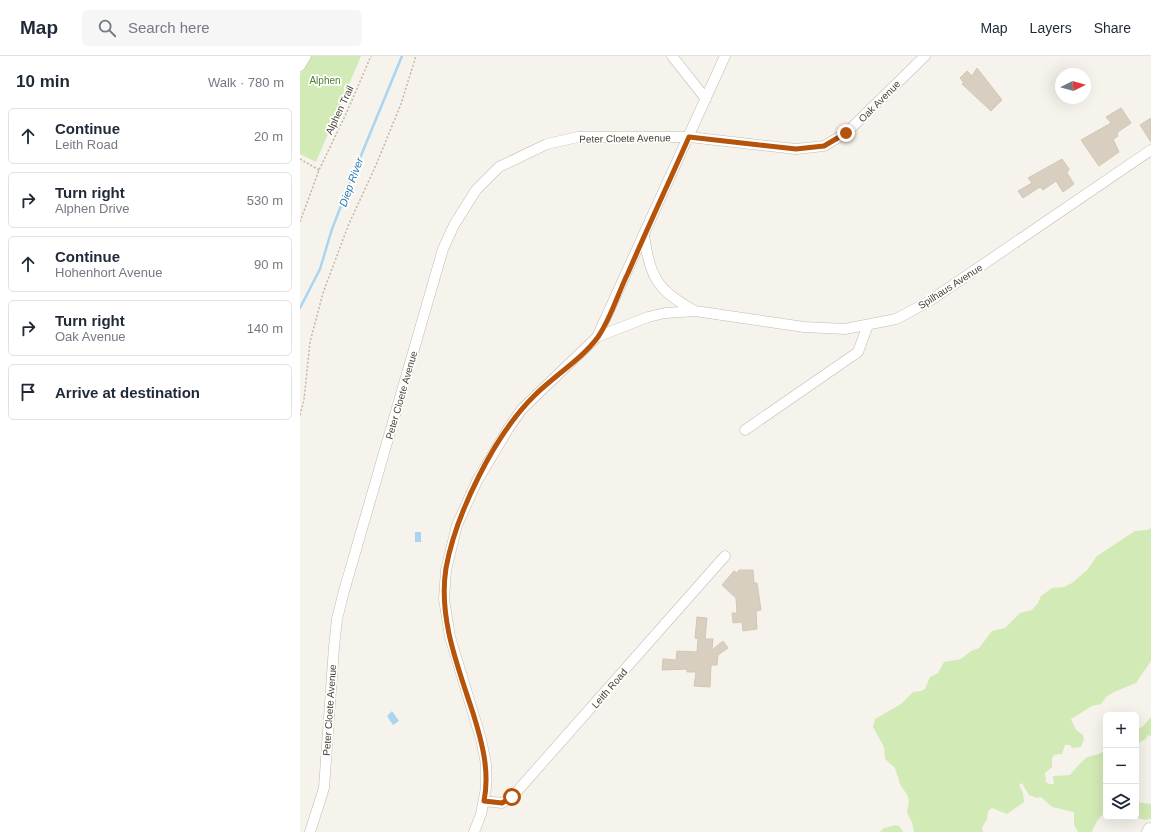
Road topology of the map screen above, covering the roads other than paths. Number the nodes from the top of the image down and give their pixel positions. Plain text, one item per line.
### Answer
1 (306, 56) edge
2 (672, 56) edge
3 (725, 56) edge
4 (925, 56) edge
5 (300, 66) edge
6 (706, 99) junction
7 (689, 137) junction
8 (1151, 150) edge
9 (644, 236) junction
10 (695, 311) junction
11 (868, 325) junction
12 (597, 337) junction
13 (745, 430) dead end
14 (725, 556) dead end
15 (484, 801) junction
16 (310, 832) edge
17 (474, 832) edge

1 - 5 street
2 - 6 street
3 - 6 street
4 - 7 street, Oak Avenue
6 - 7 street
7 - 9 street
7 - 16 street, Peter Cloete Avenue
8 - 11 street, Spilhaus Avenue
9 - 10 street, Spilhaus Avenue
9 - 12 street
10 - 11 street, Spilhaus Avenue
10 - 12 street, Spilhaus Avenue
11 - 13 street
12 - 15 street
14 - 15 street, Leith Road
15 - 17 street

